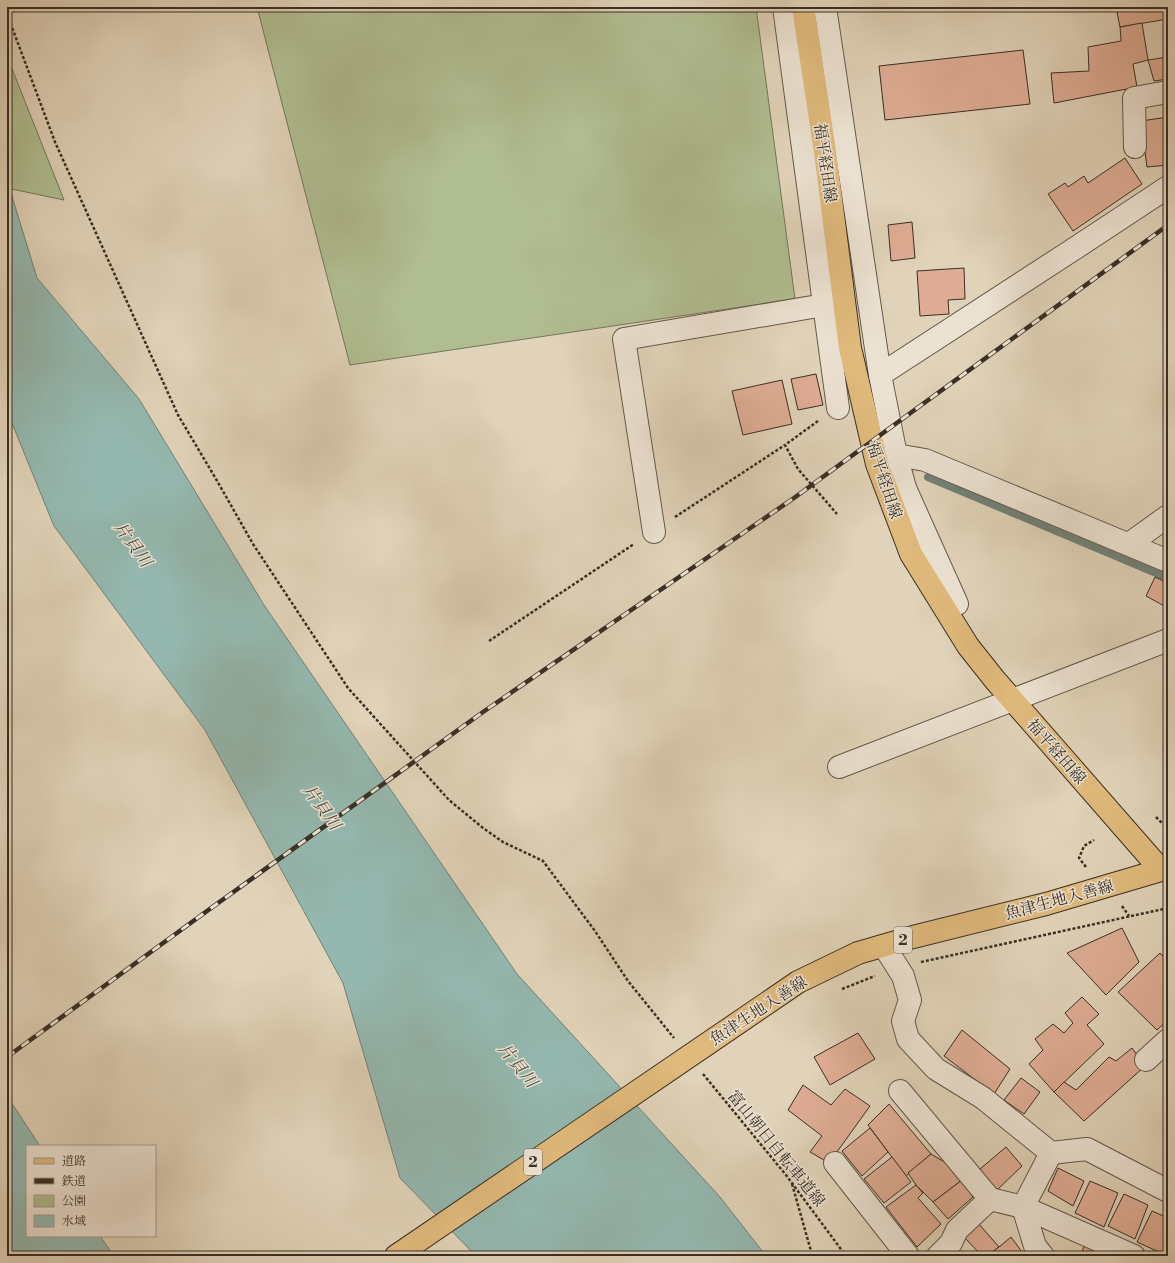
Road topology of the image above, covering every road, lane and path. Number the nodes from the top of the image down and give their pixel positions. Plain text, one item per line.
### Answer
1 (784, 7) edge
2 (803, 7) edge
3 (825, 7) edge
4 (7, 14) edge
5 (1168, 92) edge
6 (1135, 147) dead end
7 (1168, 187) edge
8 (824, 305) junction
9 (880, 375) junction
10 (838, 408) joint
11 (896, 455) junction
12 (837, 514) dead end
13 (1168, 516) edge
14 (654, 532) dead end
15 (1129, 544) junction
16 (1168, 561) edge
17 (957, 604) dead end
18 (1168, 640) edge
19 (1012, 700) junction
20 (839, 767) dead end
21 (1156, 817) dead end
22 (1168, 827) edge
23 (1094, 840) dead end
24 (1086, 867) dead end
25 (1166, 872) edge
26 (1121, 906) dead end
27 (1129, 916) dead end
28 (884, 946) junction
29 (1168, 1040) edge
30 (688, 1056) junction
31 (1146, 1060) dead end
32 (900, 1091) dead end
33 (1051, 1153) junction
34 (835, 1163) dead end
35 (791, 1182) junction
36 (1168, 1191) edge
37 (990, 1199) junction
38 (1023, 1207) junction
39 (396, 1256) edge
40 (814, 1256) edge
41 (846, 1256) edge
42 (908, 1256) edge
43 (938, 1256) edge
44 (1043, 1256) edge
45 (1134, 1256) edge

1 - 8 street
2 - 19 main road, 福平経田線
3 - 9 street
4 - 30 path, 富山朝日自転車道線
5 - 6 street
7 - 9 street
8 - 10 street
8 - 14 street
9 - 11 street
10 - 12 path
11 - 15 street
11 - 17 street
13 - 15 street
15 - 16 street
18 - 19 street
19 - 20 street
19 - 25 main road, 福平経田線
21 - 22 path
23 - 24 path
25 - 28 main road, 魚津生地入善線 / 2
26 - 27 path
28 - 30 main road, 魚津生地入善線 / 2
28 - 33 street
29 - 31 street
30 - 35 path, 富山朝日自転車道線
30 - 39 main road, 魚津生地入善線 / 2
32 - 37 street
33 - 36 street
33 - 38 street
34 - 42 street
35 - 40 path
35 - 41 path, 富山朝日自転車道線
37 - 38 street
37 - 43 street
38 - 44 street
38 - 45 street

